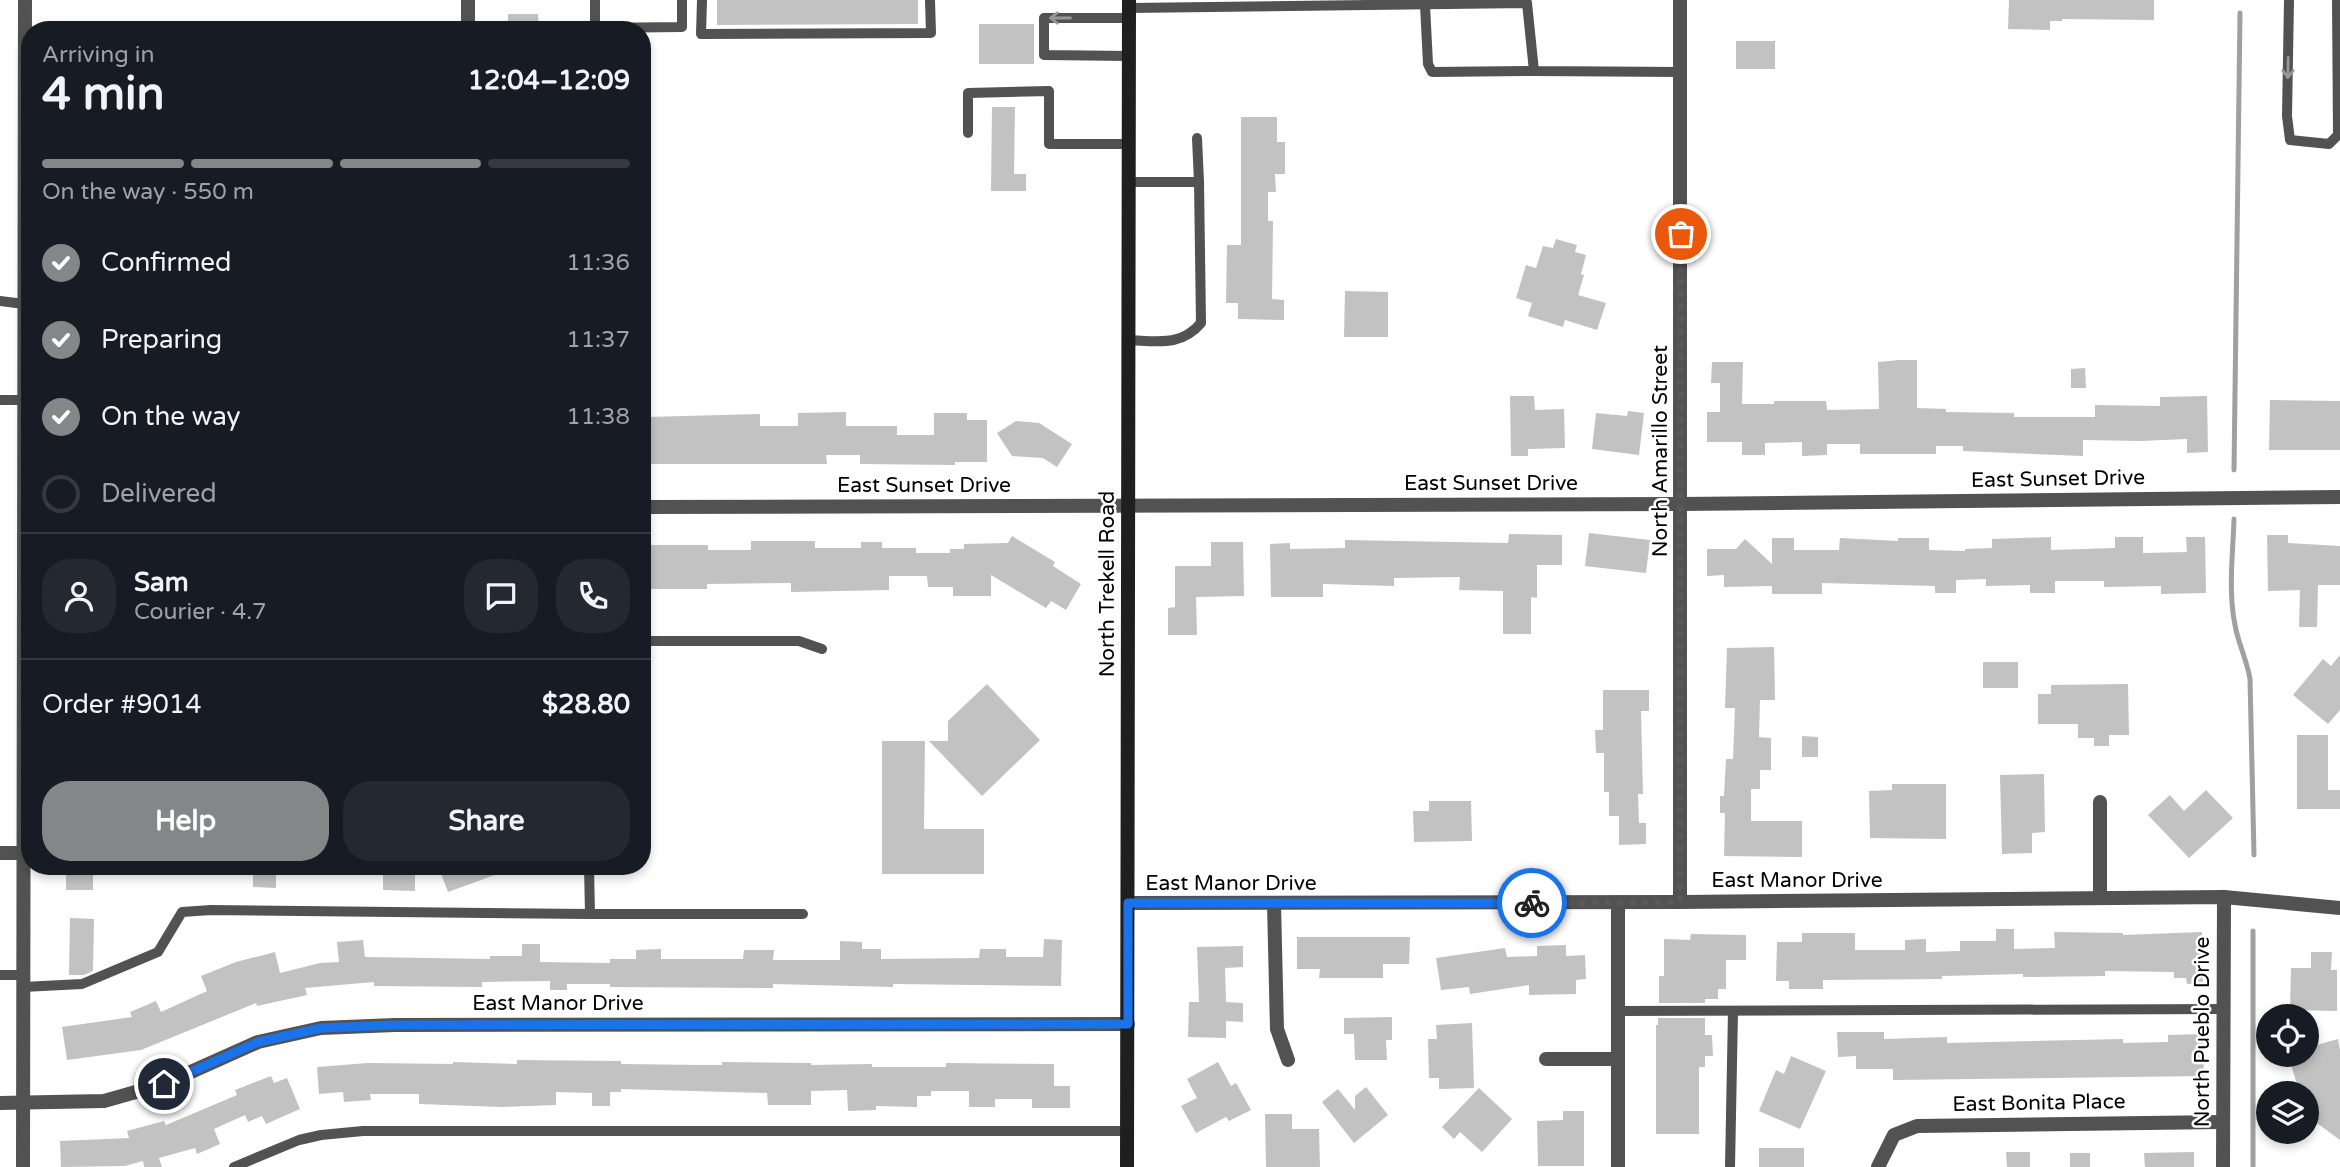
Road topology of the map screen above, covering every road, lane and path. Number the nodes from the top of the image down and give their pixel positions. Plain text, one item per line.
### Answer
1 (25, 0) edge
2 (468, 0) edge
3 (595, 0) edge
4 (682, 0) edge
5 (702, 0) edge
6 (930, 0) edge
7 (1680, 0) edge
8 (2289, 0) edge
9 (2337, 0) edge
10 (1527, 1) edge
11 (1464, 2) edge
12 (1215, 4) edge
13 (1425, 5) junction
14 (1129, 9) edge
15 (25, 21) edge
16 (468, 21) edge
17 (595, 21) edge
18 (651, 27) edge
19 (1129, 56) junction
20 (1534, 71) junction
21 (1680, 72) junction
22 (968, 133) dead end
23 (1198, 138) dead end
24 (1129, 144) junction
25 (1128, 182) junction
26 (1199, 182) junction
27 (0, 301) edge
28 (21, 304) edge
29 (1128, 340) junction
30 (0, 400) edge
31 (21, 400) edge
32 (2340, 497) edge
33 (1682, 504) junction
34 (1128, 505) junction
35 (651, 507) edge
36 (651, 641) edge
37 (822, 649) dead end
38 (2100, 802) dead end
39 (0, 853) edge
40 (21, 853) edge
41 (24, 875) edge
42 (589, 875) edge
43 (2224, 897) junction
44 (2100, 898) junction
45 (1618, 902) junction
46 (1680, 902) junction
47 (1128, 903) junction
48 (1274, 904) junction
49 (2340, 908) edge
50 (590, 914) junction
51 (803, 914) dead end
52 (0, 975) edge
53 (23, 981) junction
54 (2223, 1009) junction
55 (1618, 1011) junction
56 (1733, 1011) junction
57 (1128, 1024) junction
58 (1546, 1059) dead end
59 (1618, 1059) junction
60 (1288, 1060) dead end
61 (0, 1103) edge
62 (23, 1103) junction
63 (2222, 1122) junction
64 (1127, 1131) junction
65 (23, 1167) edge
66 (234, 1167) edge
67 (1127, 1167) edge
68 (1618, 1167) edge
69 (1730, 1167) edge
70 (1878, 1167) edge
71 (2223, 1167) edge

1 - 15 street
2 - 16 street
3 - 17 lane
4 - 18 lane
5 - 6 lane
7 - 21 street, North Amarillo Street
8 -> 9 lane
10 - 11 lane
10 - 20 lane
11 - 13 lane
12 - 13 lane
12 - 14 lane
13 - 20 lane
14 - 19 main road, North Trekell Road
14 -> 19 lane
19 - 24 main road, North Trekell Road
20 - 21 lane
21 - 33 street, North Amarillo Street
22 - 24 lane
23 - 26 lane
24 - 25 main road, North Trekell Road
25 - 26 lane
25 - 29 main road, North Trekell Road
26 - 29 lane
27 - 28 lane
29 - 34 main road, North Trekell Road
30 - 31 lane
32 - 33 street, East Sunset Drive
33 - 34 street, East Sunset Drive
33 - 46 street, North Amarillo Street
34 - 35 street, East Sunset Drive
34 - 47 main road, North Trekell Road
36 - 37 lane
38 - 44 street
39 - 40 street
41 - 53 street
42 - 50 lane
43 - 44 street, East Manor Drive
43 - 49 street, East Manor Drive
43 - 54 street, North Pueblo Drive
44 - 46 street, East Manor Drive
45 - 46 street, East Manor Drive
45 - 48 street, East Manor Drive
45 - 55 street
47 - 48 street, East Manor Drive
47 - 57 main road, North Trekell Road
48 - 60 street
50 - 51 lane
50 - 53 lane
52 - 53 lane
53 - 62 street
54 - 56 lane
54 - 63 street, North Pueblo Drive
55 - 56 lane
55 - 59 street
56 - 69 lane
57 - 62 street, East Manor Drive
57 - 64 main road, North Trekell Road
58 - 59 street
59 - 68 street
61 - 62 street, East Manor Drive
62 - 65 street
63 - 70 street, East Bonita Place
63 - 71 street, North Pueblo Drive
64 - 66 lane
64 - 67 main road, North Trekell Road

